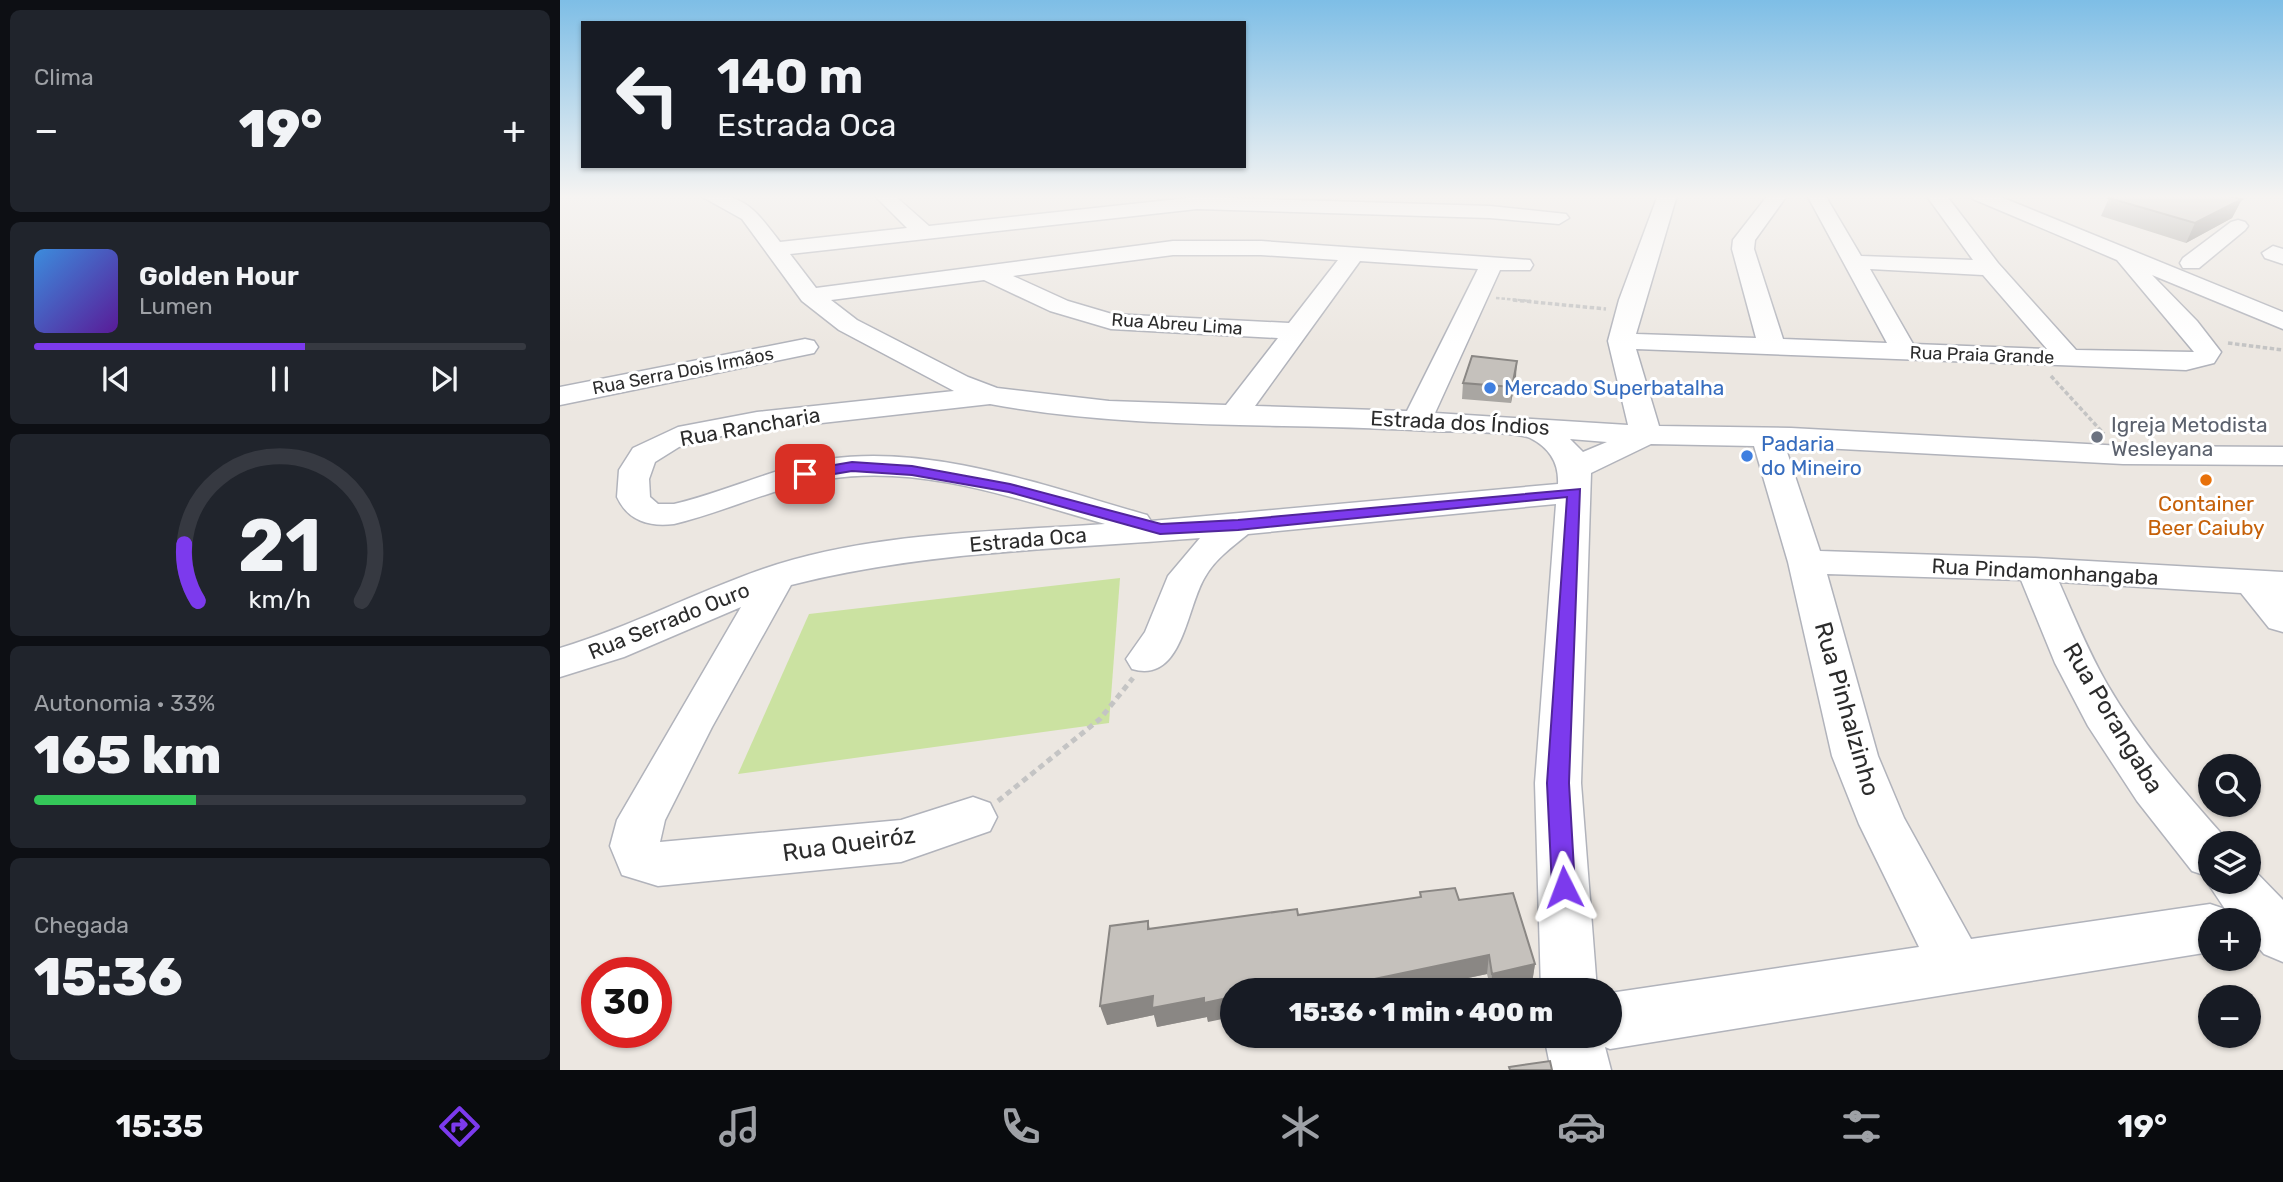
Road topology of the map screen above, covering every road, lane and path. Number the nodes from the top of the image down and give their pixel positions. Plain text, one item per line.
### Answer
1 (770, 245) edge
2 (807, 245) edge
3 (1257, 245) edge
4 (1650, 245) edge
5 (1743, 245) edge
6 (1845, 245) edge
7 (1973, 245) edge
8 (2103, 245) edge
9 (2137, 245) edge
10 (2214, 245) edge
11 (1261, 248) junction
12 (773, 249) junction
13 (2123, 253) junction
14 (1353, 255) junction
15 (1855, 262) junction
16 (1492, 263) junction
17 (2191, 263) junction
18 (1522, 265) dead end
19 (1990, 268) junction
20 (985, 272) junction
21 (2167, 272) junction
22 (810, 296) junction
23 (1478, 297) junction
24 (1628, 311) junction
25 (2283, 321) edge
26 (1294, 331) junction
27 (2199, 340) junction
28 (1621, 341) junction
29 (805, 346) dead end
30 (1772, 347) junction
31 (2283, 350) edge
32 (1905, 352) junction
33 (2034, 356) junction
34 (2069, 358) junction
35 (560, 396) edge
36 (991, 396) junction
37 (1234, 414) junction
38 (1417, 421) junction
39 (1535, 427) junction
40 (1646, 435) junction
41 (1767, 438) junction
42 (2123, 455) junction
43 (2283, 456) edge
44 (1575, 480) junction
45 (1238, 525) junction
46 (1160, 529) junction
47 (1806, 562) junction
48 (2035, 569) junction
49 (778, 577) junction
50 (2267, 583) edge
51 (2283, 619) edge
52 (1146, 659) joint
53 (560, 663) edge
54 (973, 817) joint
55 (2198, 842) edge
56 (2242, 894) edge
57 (2266, 927) edge
58 (2198, 930) edge
59 (1956, 967) junction
60 (1568, 978) edge
61 (1622, 1019) edge
62 (1576, 1048) edge
63 (1581, 1070) edge

1 - 12 street, Estrada dos Índios
2 - 12 street
3 - 11 street
4 - 24 street
5 - 30 street
6 - 15 street
7 - 19 street
8 - 13 street
9 - 17 street
10 - 17 street
11 - 14 street
11 - 20 street
12 - 22 street, Estrada dos Índios
13 - 21 street
13 - 27 street
14 - 16 street
14 - 26 street
15 - 19 street
15 - 32 street
16 - 18 street
16 - 23 street
17 - 21 street
19 - 34 street
20 - 22 street
20 - 26 street, Rua Abreu Lima
21 - 25 street
22 - 36 street, Estrada dos Índios
23 - 24 path
23 - 38 street
24 - 28 street
26 - 37 street
27 - 31 path
27 - 34 street, Rua Praia Grande
28 - 30 street, Rua Praia Grande
28 - 40 street
29 - 35 street, Rua Serra Dois Irmãos
30 - 32 street, Rua Praia Grande
32 - 33 street, Rua Praia Grande
33 - 34 street, Rua Praia Grande
33 - 42 path
36 - 37 street, Estrada dos Índios
36 - 46 street, Rua Rancharia
37 - 38 street, Estrada dos Índios
38 - 39 street, Estrada dos Índios
39 - 40 street, Estrada dos Índios
39 - 44 street
40 - 41 street, Estrada dos Índios
40 - 44 street, Estrada Oca
41 - 42 street, Estrada dos Índios
41 - 47 street, Rua Pinhalzinho
42 - 43 street, Estrada dos Índios
44 - 45 street, Estrada Oca
44 - 60 street
45 - 46 street, Estrada Oca
45 - 52 street
46 - 49 street, Estrada Oca
47 - 48 street, Rua Pindamonhangaba
47 - 59 street, Rua Pinhalzinho
48 - 50 street, Rua Pindamonhangaba
48 - 55 street, Rua Porangaba
49 - 53 street, Rua Serrado Ouro
49 - 54 street, Rua Queiróz
50 - 51 street
52 - 54 path
56 - 57 street
58 - 59 street
59 - 61 street
62 - 63 street

